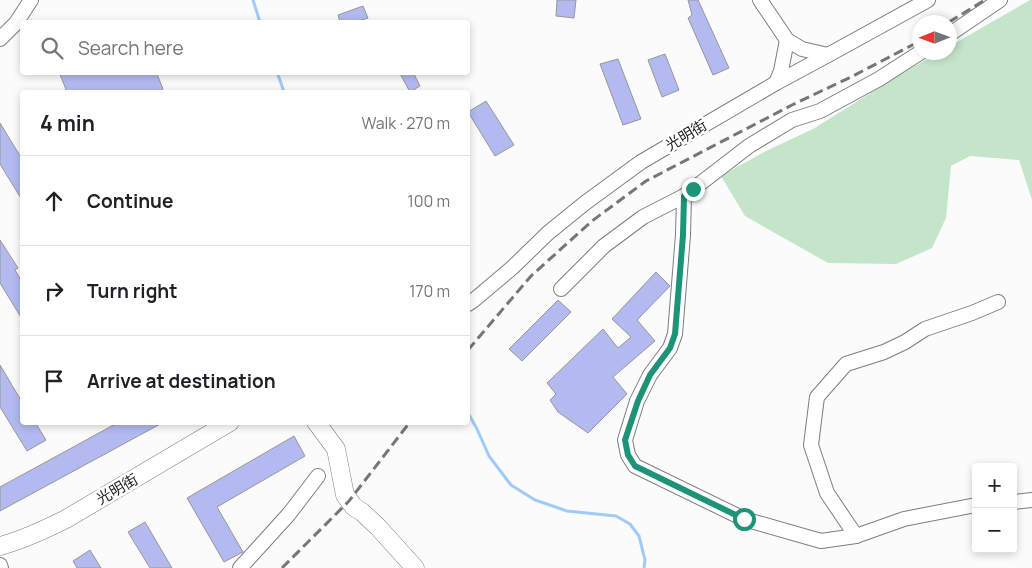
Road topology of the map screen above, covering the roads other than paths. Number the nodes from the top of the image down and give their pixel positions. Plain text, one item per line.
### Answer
1 (31, 0) edge
2 (760, 0) edge
3 (928, 0) edge
4 (1000, 0) edge
5 (957, 29) edge
6 (0, 39) edge
7 (787, 40) junction
8 (828, 55) junction
9 (912, 58) edge
10 (776, 82) junction
11 (684, 196) junction
12 (561, 289) dead end
13 (998, 302) dead end
14 (470, 303) edge
15 (225, 425) edge
16 (318, 425) edge
17 (318, 476) dead end
18 (1032, 500) edge
19 (1017, 502) edge
20 (972, 507) edge
21 (856, 536) junction
22 (0, 546) edge
23 (240, 568) edge
24 (414, 568) edge

1 - 6 street
2 - 7 street
3 - 8 street, 光明街
4 - 5 street
7 - 8 street
7 - 10 street
8 - 10 street, 光明街
9 - 11 street
10 - 14 street, 光明街
11 - 12 street
11 - 21 street
13 - 21 street
15 - 22 main road, 光明街
16 - 24 main road
17 - 23 street
18 - 19 street
20 - 21 street

